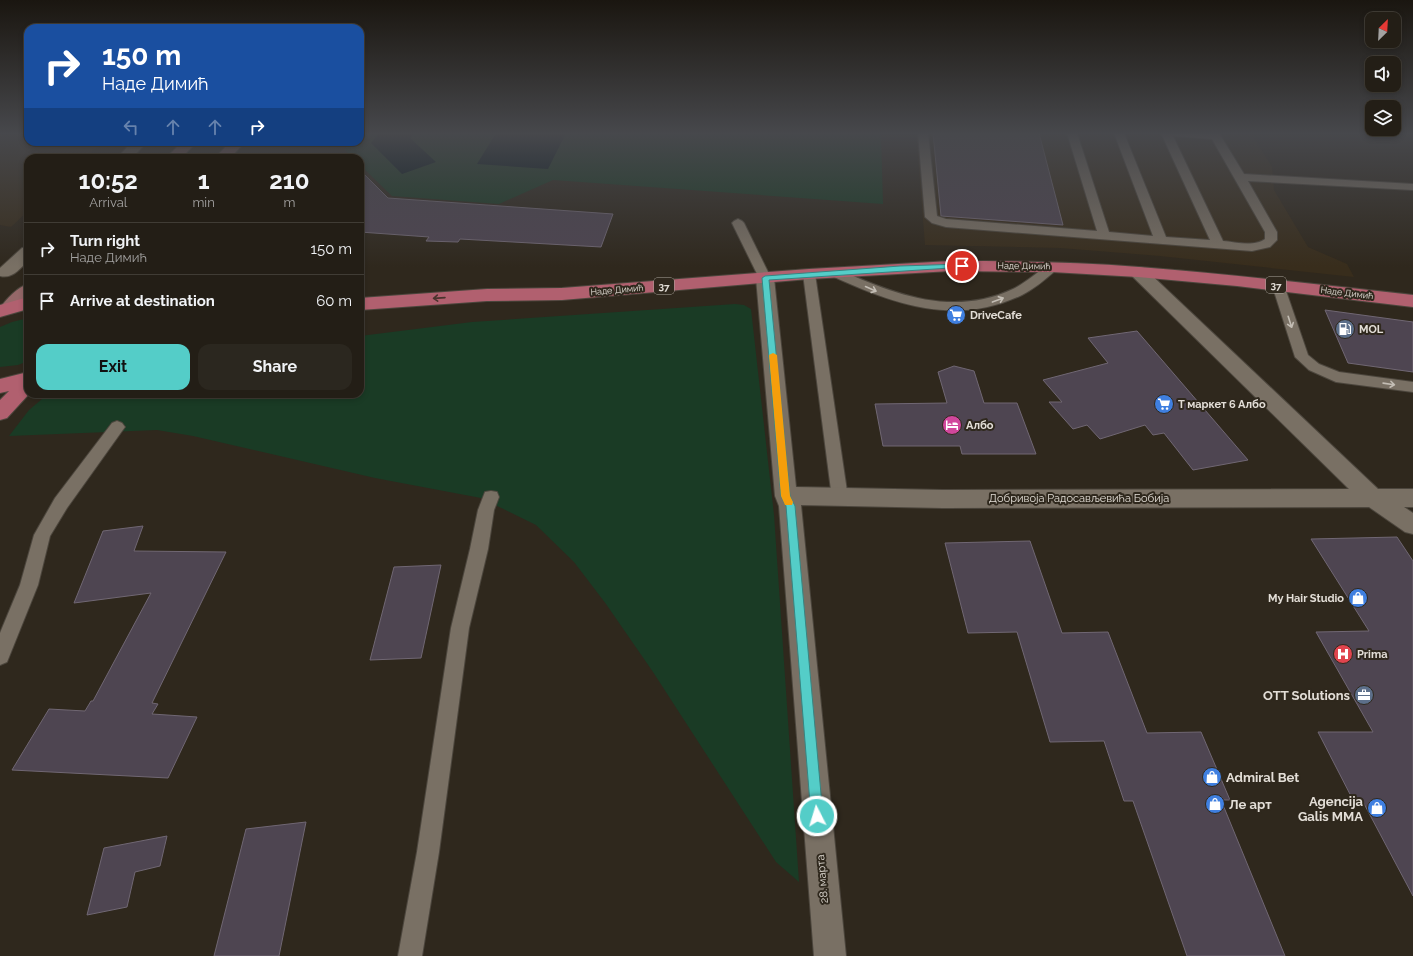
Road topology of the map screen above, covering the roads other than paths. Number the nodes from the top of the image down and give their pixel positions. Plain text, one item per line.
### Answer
1 (1240, 177) edge
2 (927, 178) edge
3 (1086, 178) edge
4 (1137, 178) edge
5 (1187, 178) edge
6 (1250, 178) edge
7 (1413, 188) edge
8 (738, 223) dead end
9 (1104, 235) junction
10 (1161, 240) junction
11 (1218, 244) junction
12 (24, 256) edge
13 (1052, 267) junction
14 (6, 272) dead end
15 (836, 272) junction
16 (1138, 272) junction
17 (810, 274) junction
18 (765, 278) junction
19 (1278, 285) junction
20 (24, 293) edge
21 (562, 294) junction
22 (1413, 301) edge
23 (24, 304) edge
24 (364, 304) edge
25 (4, 310) edge
26 (364, 318) edge
27 (24, 380) edge
28 (0, 386) edge
29 (24, 387) edge
30 (1413, 387) edge
31 (0, 413) edge
32 (117, 427) dead end
33 (786, 496) junction
34 (492, 497) dead end
35 (1372, 497) junction
36 (840, 498) junction
37 (1413, 498) edge
38 (1413, 525) edge
39 (0, 656) edge
40 (410, 956) edge
41 (830, 956) edge

1 - 11 lane
2 - 9 lane
3 - 9 lane
4 - 10 lane
5 - 11 lane
6 - 7 lane
8 - 18 lane
9 - 10 lane
10 - 11 lane
12 - 14 street
13 - 15 main road, Наде Димић / 37
15 -> 13 lane
13 - 16 main road, Наде Димић / 37
15 - 17 main road, Наде Димић / 37
16 - 19 main road, Наде Димић / 37
16 - 35 street
17 - 18 main road, Наде Димић / 37
17 - 36 lane
18 - 21 main road, Наде Димић / 37
18 - 33 street, 28. марта
19 - 22 main road, Наде Димић / 37
19 -> 30 lane
20 - 25 street
21 -> 24 main road, 37
21 - 26 main road, 37
23 - 25 main road
27 - 28 main road
29 - 31 main road
32 - 39 lane
33 - 36 street, Добривоја Радосављевића Бобија
33 - 41 street, 28. марта
34 - 40 lane
35 - 36 street, Добривоја Радосављевића Бобија
35 - 37 street, Добривоја Радосављевића Бобија
35 - 38 street

